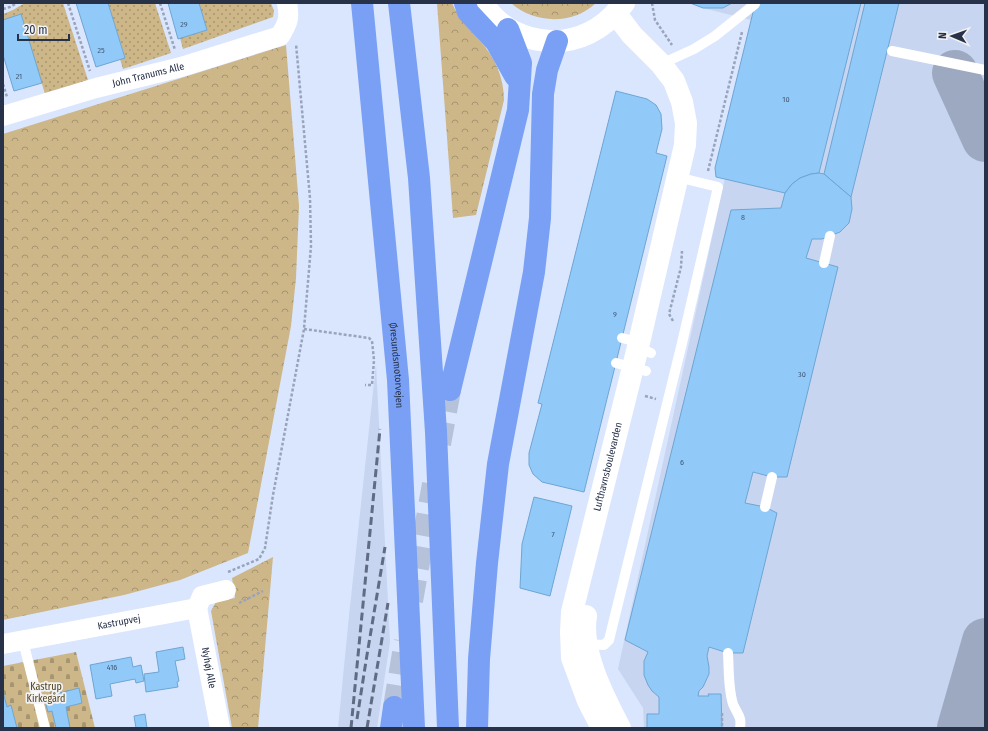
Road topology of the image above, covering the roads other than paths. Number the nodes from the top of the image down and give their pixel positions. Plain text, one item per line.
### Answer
1 (287, 3) edge
2 (362, 3) edge
3 (399, 3) edge
4 (465, 3) edge
5 (483, 3) edge
6 (755, 4) edge
7 (620, 8) edge
8 (508, 29) junction
9 (557, 41) junction
10 (892, 51) dead end
11 (661, 64) junction
12 (985, 70) edge
13 (519, 84) junction
14 (3, 116) edge
15 (677, 178) junction
16 (671, 202) junction
17 (830, 236) dead end
18 (824, 263) dead end
19 (634, 354) junction
20 (450, 390) tunnel mouth
21 (772, 477) dead end
22 (765, 507) dead end
23 (226, 590) dead end
24 (197, 608) junction
25 (23, 640) junction
26 (579, 643) junction
27 (3, 644) edge
28 (728, 652) dead end
29 (394, 707) tunnel mouth
30 (741, 724) edge
31 (45, 728) edge
32 (220, 728) edge
33 (391, 728) edge
34 (414, 728) edge
35 (448, 728) edge
36 (477, 728) edge
37 (602, 728) edge
38 (620, 728) edge
39 (749, 728) edge

1 - 14 street, John Tranums Alle
2 - 34 highway, Øresundsmotorvejen
3 - 35 highway
4 - 13 highway
5 - 8 street
6 - 11 lane
7 - 9 street
7 - 11 street, Lufthavnsboulevarden
8 - 9 street
8 - 13 highway
9 - 36 highway
10 - 12 lane
11 - 15 street, Lufthavnsboulevarden
13 - 20 highway
15 - 16 street, Lufthavnsboulevarden
15 - 26 lane
16 - 19 street, Lufthavnsboulevarden
16 - 19 street, Lufthavnsboulevarden
17 - 18 lane
19 - 26 street, Lufthavnsboulevarden
21 - 22 lane
23 - 24 street
24 - 25 street, Kastrupvej
24 - 32 street, Nyhøj Alle
25 - 27 street, Kastrupvej
25 - 31 lane
26 - 37 street, Lufthavnsboulevarden
26 - 38 street, Lufthavnsboulevarden
28 - 30 lane
29 - 33 highway
30 - 39 lane

